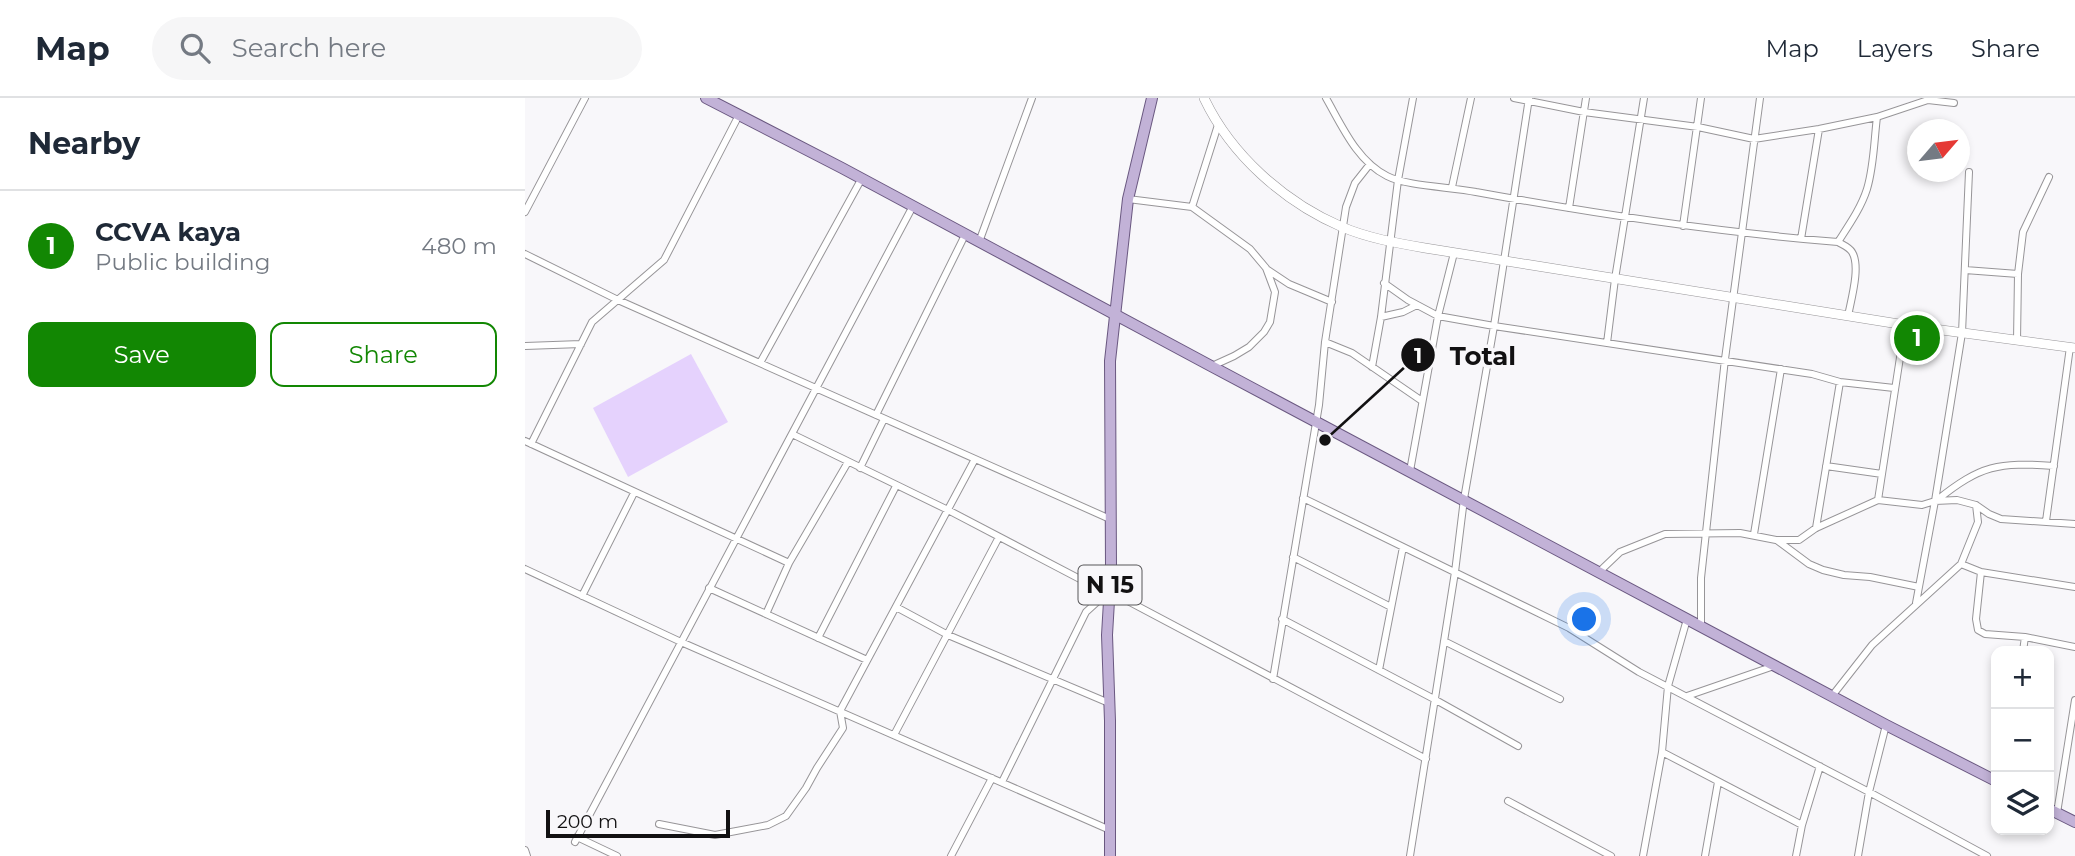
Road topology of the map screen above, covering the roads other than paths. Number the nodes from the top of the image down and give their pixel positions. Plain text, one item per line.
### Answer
1 (585, 98) edge
2 (708, 98) edge
3 (1032, 98) edge
4 (1152, 98) edge
5 (1204, 98) edge
6 (1326, 98) edge
7 (1413, 98) edge
8 (1471, 98) edge
9 (1514, 98) edge
10 (1586, 98) edge
11 (1644, 98) edge
12 (1701, 98) edge
13 (1760, 98) edge
14 (1529, 99) edge
15 (1954, 103) dead end
16 (1584, 112) junction
17 (739, 115) junction
18 (1877, 117) junction
19 (1641, 119) junction
20 (1218, 125) junction
21 (1697, 127) junction
22 (1819, 129) junction
23 (1754, 139) junction
24 (1370, 164) junction
25 (2049, 177) dead end
26 (862, 178) junction
27 (1398, 180) junction
28 (1969, 182) edge
29 (1451, 187) junction
30 (1513, 198) junction
31 (1128, 199) junction
32 (913, 206) junction
33 (1192, 207) junction
34 (1569, 208) junction
35 (525, 212) edge
36 (1625, 217) junction
37 (1683, 226) junction
38 (1343, 228) junction
39 (1742, 234) junction
40 (965, 235) junction
41 (1801, 239) junction
42 (979, 242) junction
43 (1389, 242) junction
44 (1838, 243) junction
45 (1454, 253) junction
46 (525, 254) edge
47 (1505, 261) junction
48 (1266, 268) junction
49 (1965, 271) junction
50 (2018, 274) junction
51 (1615, 279) junction
52 (1384, 283) junction
53 (1289, 284) junction
54 (1275, 292) junction
55 (1732, 298) junction
56 (618, 300) junction
57 (1332, 302) junction
58 (1417, 305) junction
59 (1115, 314) junction
60 (1438, 316) junction
61 (1848, 316) junction
62 (1381, 317) junction
63 (1905, 325) junction
64 (1495, 326) junction
65 (1962, 332) junction
66 (2017, 341) junction
67 (1325, 342) junction
68 (1607, 343) junction
69 (581, 344) junction
70 (525, 346) edge
71 (2073, 348) edge
72 (1724, 359) junction
73 (760, 363) junction
74 (1211, 366) junction
75 (1372, 367) junction
76 (1781, 369) junction
77 (1840, 382) junction
78 (817, 388) junction
79 (1894, 388) junction
80 (1422, 401) junction
81 (876, 415) junction
82 (884, 419) junction
83 (1316, 421) junction
84 (792, 434) junction
85 (528, 443) edge
86 (975, 459) junction
87 (848, 462) junction
88 (1826, 466) junction
89 (2054, 466) junction
90 (860, 468) junction
91 (1410, 471) junction
92 (1882, 474) junction
93 (896, 486) junction
94 (634, 493) junction
95 (1303, 498) junction
96 (1464, 499) junction
97 (1878, 500) junction
98 (1935, 501) junction
99 (1976, 505) junction
100 (948, 510) junction
101 (1110, 519) junction
102 (2046, 521) junction
103 (2075, 524) edge
104 (1816, 528) junction
105 (1705, 532) junction
106 (1754, 534) junction
107 (999, 537) junction
108 (735, 540) junction
109 (1776, 540) junction
110 (1403, 547) junction
111 (1293, 557) junction
112 (789, 563) junction
113 (1961, 564) junction
114 (527, 570) edge
115 (1455, 572) junction
116 (1599, 572) junction
117 (1981, 572) junction
118 (525, 580) edge
119 (1919, 587) junction
120 (2075, 587) edge
121 (709, 588) junction
122 (1109, 591) junction
123 (582, 596) junction
124 (1916, 603) junction
125 (896, 607) junction
126 (1391, 607) junction
127 (766, 614) junction
128 (1282, 619) junction
129 (1687, 619) junction
130 (1701, 626) junction
131 (948, 635) junction
132 (2025, 637) junction
133 (818, 638) junction
134 (1444, 641) junction
135 (681, 642) junction
136 (2024, 646) edge
137 (2075, 647) edge
138 (867, 660) junction
139 (1776, 666) junction
140 (1378, 670) junction
141 (1053, 678) junction
142 (1273, 679) junction
143 (1668, 686) junction
144 (1687, 696) junction
145 (1832, 696) junction
146 (1434, 699) junction
147 (1560, 699) dead end
148 (2075, 700) edge
149 (1109, 702) junction
150 (840, 711) junction
151 (1886, 725) junction
152 (894, 735) junction
153 (2072, 735) edge
154 (1518, 746) dead end
155 (1662, 752) junction
156 (1426, 759) junction
157 (1820, 766) junction
158 (992, 778) junction
159 (1991, 778) edge
160 (1002, 782) junction
161 (1718, 782) junction
162 (1869, 792) junction
163 (1508, 800) dead end
164 (2054, 807) edge
165 (2054, 812) edge
166 (2075, 822) edge
167 (659, 824) dead end
168 (1802, 825) junction
169 (1110, 830) junction
170 (525, 850) edge
171 (527, 856) edge
172 (617, 856) edge
173 (951, 856) edge
174 (1110, 856) edge
175 (1410, 856) edge
176 (1611, 856) edge
177 (1643, 856) edge
178 (1705, 856) edge
179 (1796, 856) edge
180 (1858, 856) edge
181 (1987, 856) edge

1 - 35 street
2 - 17 main road
3 - 42 street
4 - 31 main road, N 15
5 - 20 main road
6 - 24 street
7 - 27 street
8 - 29 street
9 - 14 street
10 - 16 street
11 - 19 street
12 - 21 street
13 - 23 street
14 - 16 street
14 - 30 street
15 - 18 street
16 - 19 street
16 - 34 street
17 - 26 main road
17 - 56 street
18 - 22 street
18 - 44 street
19 - 21 street
19 - 36 street
20 - 33 street
20 - 38 main road
21 - 23 street
21 - 37 street
22 - 23 street
22 - 41 street
23 - 39 street
24 - 27 street
24 - 38 street
25 - 50 street
26 - 32 main road
26 - 73 street
27 - 29 street
27 - 43 street
28 - 49 street
29 - 30 street
30 - 34 street
30 - 47 street
31 - 33 street
31 - 59 main road, N 15
32 - 40 main road
32 - 78 street
33 - 48 street
34 - 36 street
36 - 37 street
36 - 51 street
37 - 39 street
38 - 43 main road
38 - 57 street
39 - 41 street
39 - 55 street
40 - 42 main road
40 - 81 street
41 - 44 street
42 - 59 main road
43 - 45 main road
43 - 52 street
44 - 61 street
45 - 47 main road
45 - 60 street
46 - 56 street
47 - 51 main road
47 - 64 street
48 - 53 street
48 - 54 street
49 - 50 street
49 - 65 street
50 - 66 street
51 - 55 main road
51 - 68 street
52 - 58 street
52 - 62 street
53 - 54 street
53 - 57 street
54 - 74 street
55 - 61 main road
55 - 72 street
56 - 69 street
56 - 73 street
57 - 67 street
58 - 60 street
58 - 62 street
59 - 74 main road
59 - 101 main road, N 15
60 - 64 street
60 - 80 street
61 - 63 main road
62 - 75 street
63 - 65 main road
63 - 79 street
64 - 68 street
64 - 96 street
65 - 66 main road
65 - 98 street
66 - 71 main road
67 - 75 street
67 - 83 street
68 - 72 street
69 - 70 street
69 - 85 street
71 - 89 street
72 - 76 street
72 - 105 street
73 - 78 street
74 - 83 main road
75 - 80 street
76 - 77 street
76 - 106 street
77 - 79 street
77 - 88 street
78 - 81 street
78 - 84 street
79 - 92 street
80 - 91 street
81 - 82 street
82 - 86 street
82 - 90 street
83 - 91 main road
83 - 95 street
84 - 87 street
84 - 108 street
85 - 94 street
86 - 100 street
86 - 101 street
87 - 90 street
87 - 112 street
88 - 92 street
88 - 104 street
89 - 98 street
89 - 102 street
90 - 93 street
91 - 96 main road
92 - 97 street
93 - 100 street
93 - 133 street
94 - 108 street
94 - 123 street
95 - 110 street
95 - 111 street
96 - 115 street
96 - 116 main road
97 - 98 street
97 - 104 street
98 - 99 street
98 - 119 street
99 - 102 street
99 - 113 street
100 - 107 street
100 - 125 street
101 - 122 main road, N 15
102 - 103 street
104 - 109 street
105 - 106 street
105 - 116 street
105 - 130 street
106 - 109 street
107 - 122 street
107 - 131 street
108 - 112 street
108 - 121 street
109 - 119 street
110 - 115 street
110 - 126 street
111 - 126 street
111 - 128 street
112 - 127 street
113 - 117 street
113 - 124 street
114 - 118 street
114 - 123 street
115 - 134 street
115 - 143 street
116 - 129 main road
117 - 120 street
117 - 132 street
119 - 124 street
121 - 127 street
121 - 135 street
122 - 141 street
122 - 142 street
122 - 149 main road, N 15
123 - 135 street
124 - 145 street
125 - 131 street
125 - 138 street
126 - 140 street
127 - 133 street
128 - 140 street
128 - 142 street
129 - 130 main road
129 - 143 street
130 - 139 main road
131 - 141 street
131 - 152 street
132 - 136 street
132 - 137 street
133 - 138 street
134 - 146 street
134 - 147 street
135 - 150 street
135 - 172 street
138 - 150 street
139 - 144 street
139 - 145 main road
140 - 146 street
141 - 149 street
141 - 160 street
142 - 156 street
143 - 144 street
143 - 155 street
144 - 157 street
145 - 151 main road
146 - 154 street
146 - 156 street
148 - 153 street
149 - 169 main road, N 15
150 - 152 street
150 - 167 street
151 - 159 main road
151 - 162 street
152 - 158 street
153 - 164 street
155 - 161 street
155 - 177 street
156 - 175 street
157 - 162 street
157 - 168 street
158 - 160 street
158 - 173 street
160 - 169 street
161 - 168 street
161 - 178 street
162 - 180 street
162 - 181 street
163 - 176 street
165 - 166 main road
168 - 179 street
169 - 174 main road, N 15
170 - 171 street

